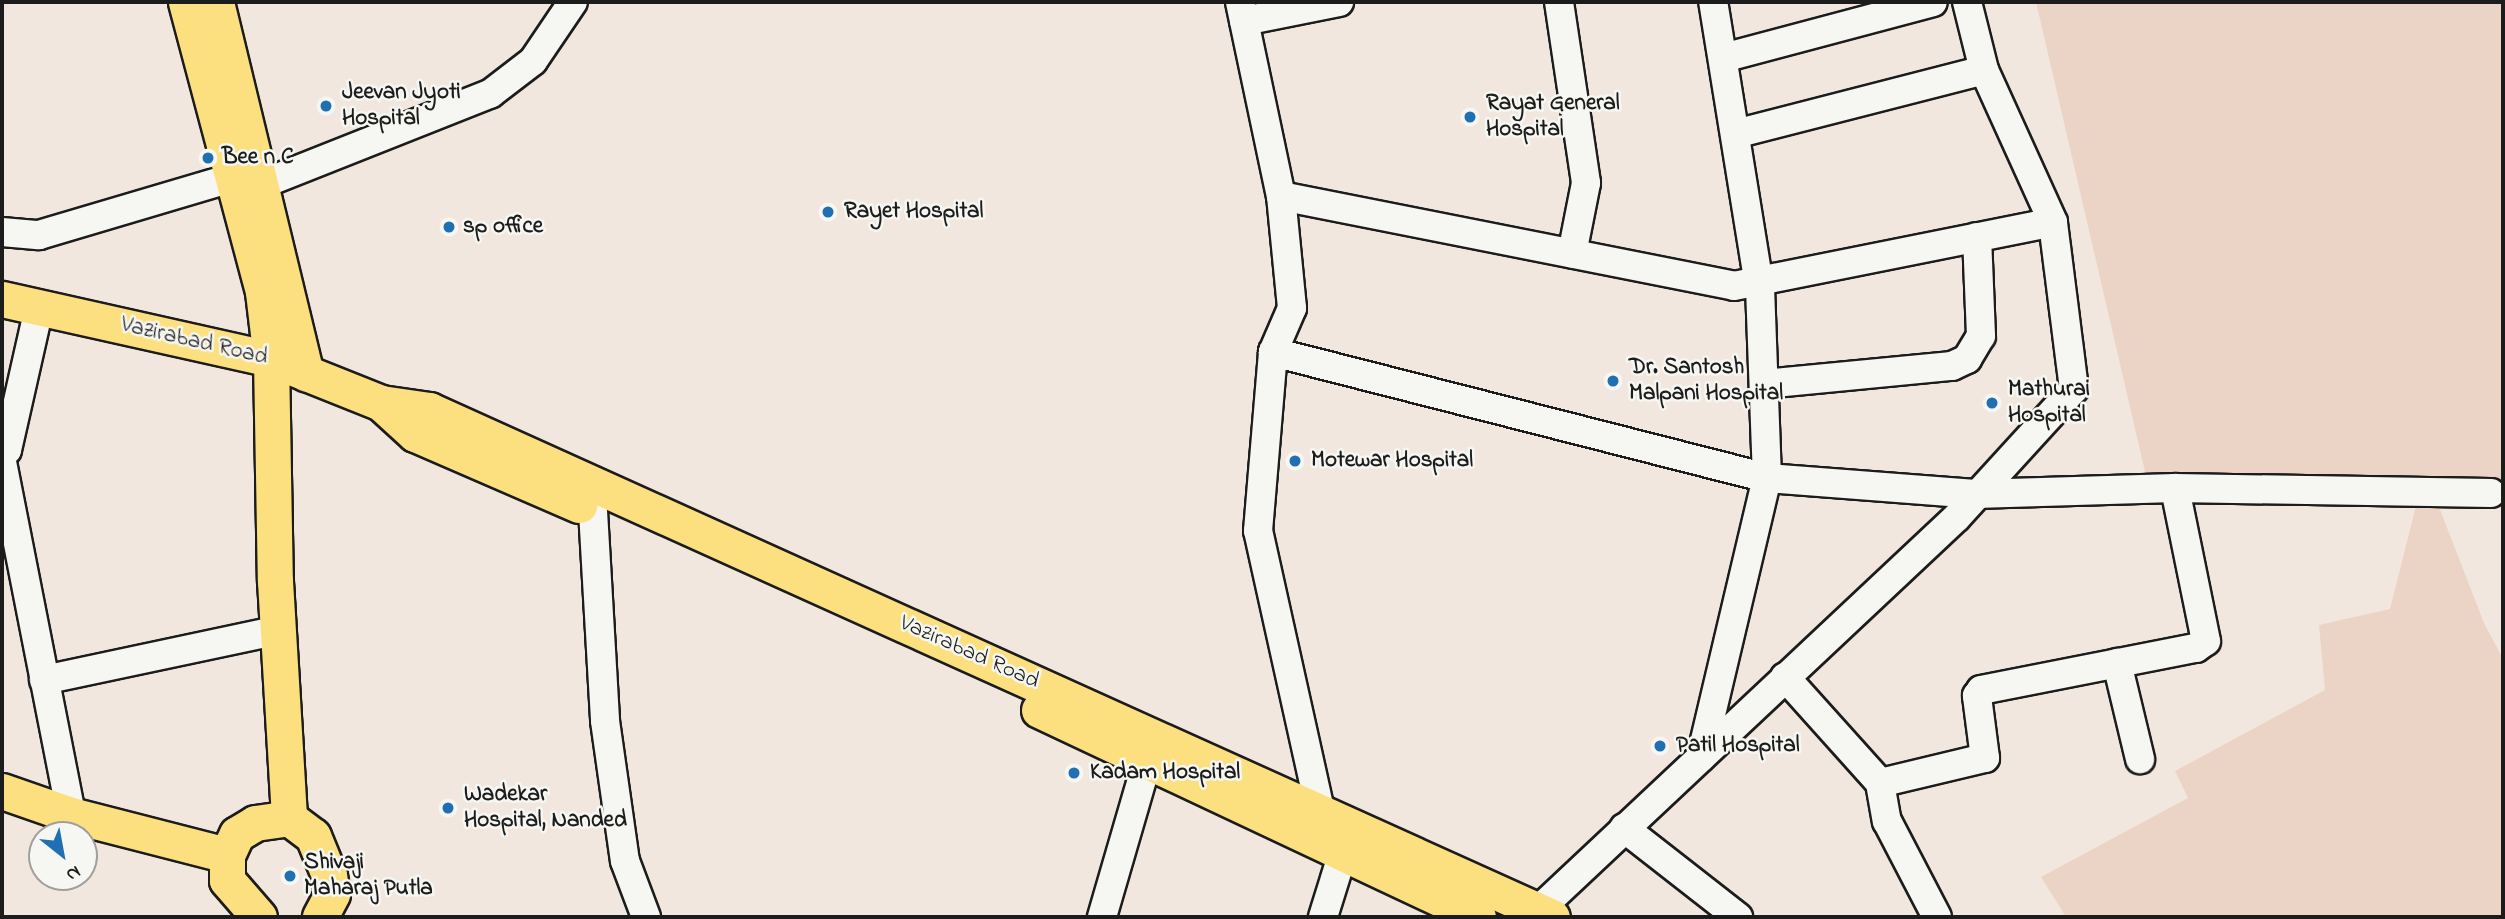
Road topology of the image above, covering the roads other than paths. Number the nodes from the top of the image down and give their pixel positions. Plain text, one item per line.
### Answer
1 (186, 2) edge
2 (216, 2) edge
3 (573, 2) edge
4 (1339, 2) edge
5 (1559, 2) edge
6 (1713, 2) edge
7 (1933, 2) edge
8 (1967, 2) edge
9 (1242, 11) edge
10 (1723, 58) junction
11 (1984, 70) junction
12 (1735, 134) junction
13 (243, 186) junction
14 (1281, 196) junction
15 (2053, 222) junction
16 (2, 233) edge
17 (1977, 237) junction
18 (1572, 254) junction
19 (1758, 280) junction
20 (2, 299) edge
21 (39, 308) junction
22 (1273, 352) junction
23 (271, 359) junction
24 (306, 373) junction
25 (1764, 384) junction
26 (381, 403) junction
27 (2, 449) edge
28 (2, 462) edge
29 (1767, 478) junction
30 (2175, 488) junction
31 (2491, 493) dead end
32 (1975, 494) junction
33 (593, 511) junction
34 (280, 630) junction
35 (2118, 663) junction
36 (1785, 677) junction
37 (44, 680) junction
38 (1150, 749) junction
39 (1700, 757) junction
40 (2140, 759) dead end
41 (1880, 783) junction
42 (2, 791) edge
43 (1320, 810) junction
44 (71, 815) junction
45 (289, 818) junction
46 (1624, 828) junction
47 (227, 855) junction
48 (1342, 856) junction
49 (1430, 878) junction
50 (1540, 915) edge
51 (259, 917) edge
52 (320, 917) edge
53 (646, 917) edge
54 (1102, 917) edge
55 (1323, 917) edge
56 (1478, 917) edge
57 (1738, 917) edge
58 (1937, 917) edge

1 - 13 main road
2 - 13 main road
3 - 13 street
4 - 9 street
5 - 18 street
6 - 10 street
7 - 10 street
8 - 11 street
9 - 14 street
10 - 12 street
11 - 12 street
11 - 15 street
12 - 19 street
13 - 16 street
13 - 23 main road
13 - 24 main road
14 - 18 street
14 - 22 street
15 - 17 street
15 - 32 street
17 - 19 street
17 - 25 street
18 - 19 street
19 - 25 street
20 - 21 main road, Vazirabad Road
21 - 23 main road, Vazirabad Road
21 - 27 street
22 - 29 street
22 - 43 street
23 - 24 main road, Vazirabad Road
23 - 34 main road
24 - 26 main road, Vazirabad Road
25 - 29 street
26 - 33 main road, Vazirabad Road
26 - 38 main road, Vazirabad Road
28 - 37 street
29 - 32 street
29 - 39 street
30 - 31 street
30 - 32 street
30 - 35 street
32 - 36 street
33 - 38 main road, Vazirabad Road
33 - 53 street
34 - 37 street
34 - 45 main road
35 - 40 street
35 - 41 street
36 - 39 street
36 - 41 street
37 - 44 street
38 - 43 main road, Vazirabad Road
38 - 48 main road, Vazirabad Road
38 - 54 street
39 - 46 street
41 - 58 street
42 - 44 main road
43 - 49 main road, Vazirabad Road
44 - 47 main road
45 - 47 main road
45 - 52 main road
46 - 50 street
46 - 57 street
47 - 51 main road
48 - 49 main road, Vazirabad Road
48 - 55 street
49 - 50 main road, Vazirabad Road
49 - 56 main road, Vazirabad Road

